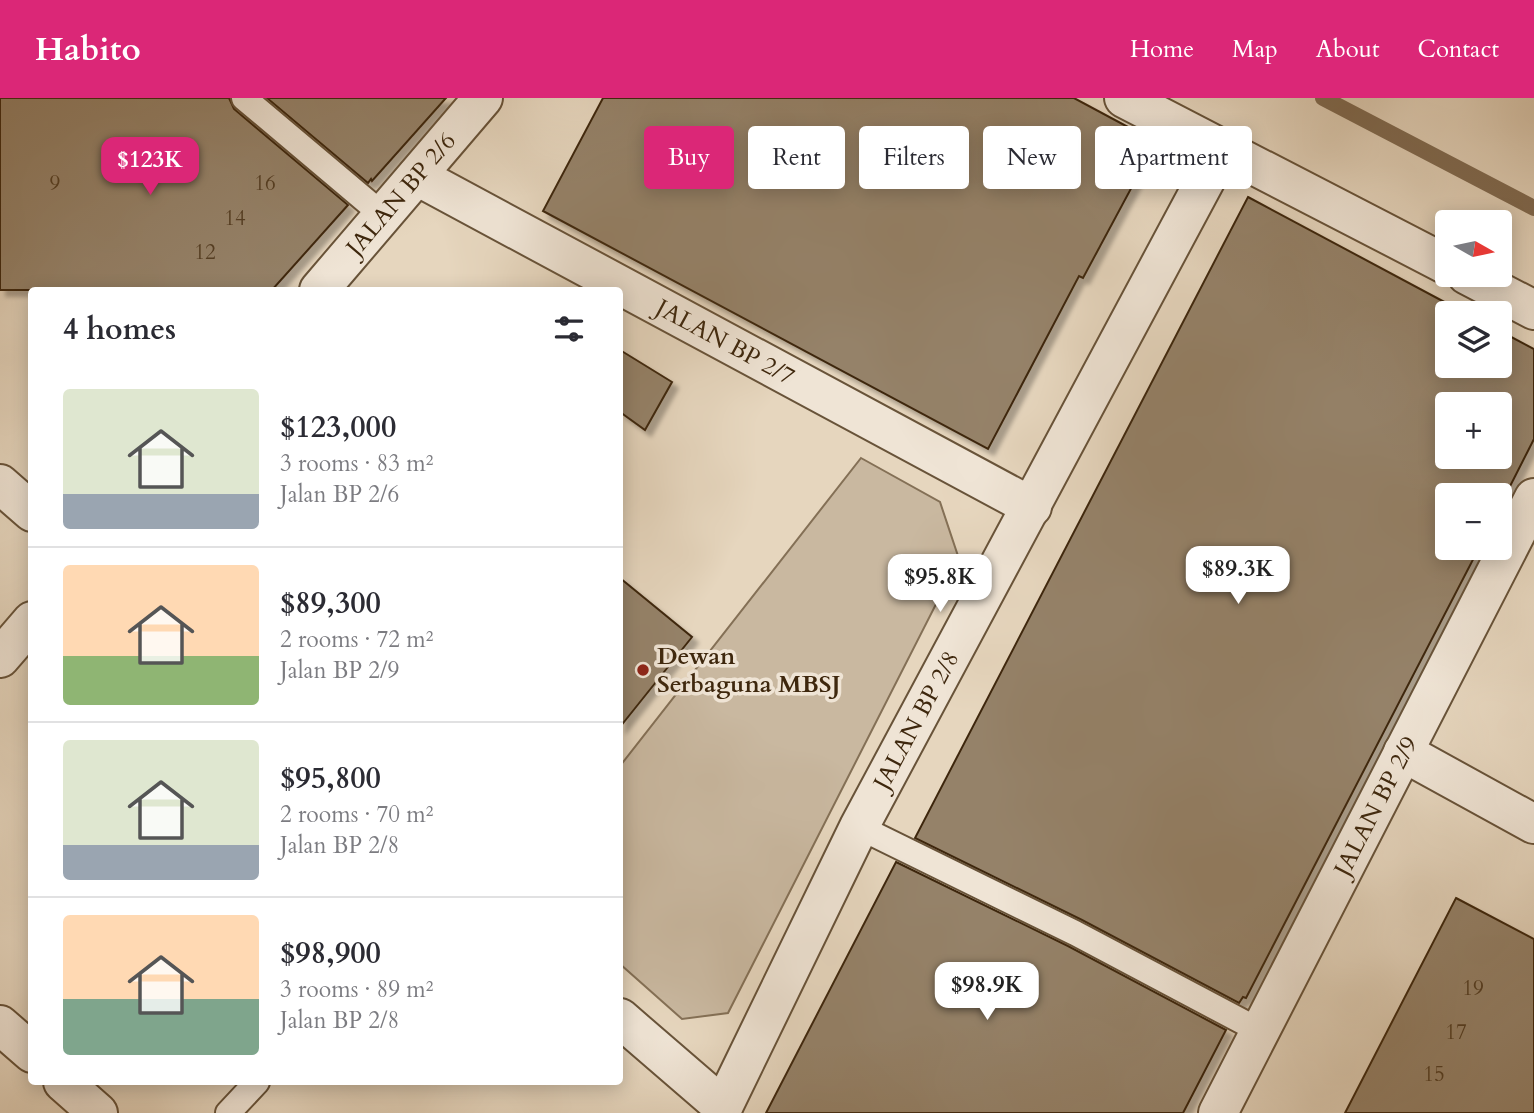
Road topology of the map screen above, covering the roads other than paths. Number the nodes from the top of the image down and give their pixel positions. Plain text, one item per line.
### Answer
1 (244, 98) edge
2 (483, 98) edge
3 (1124, 98) edge
4 (1178, 126) edge
5 (1252, 164) edge
6 (417, 176) junction
7 (1201, 189) edge
8 (384, 216) junction
9 (1435, 259) edge
10 (322, 287) edge
11 (1490, 287) edge
12 (1534, 310) edge
13 (0, 484) edge
14 (1534, 498) edge
15 (1032, 507) junction
16 (28, 508) edge
17 (28, 626) edge
18 (0, 658) edge
19 (1404, 752) junction
20 (1534, 824) edge
21 (859, 827) junction
22 (623, 1021) edge
23 (0, 1025) edge
24 (1260, 1031) junction
25 (28, 1050) edge
26 (66, 1085) edge
27 (254, 1085) edge
28 (722, 1110) edge
29 (96, 1112) edge
30 (228, 1113) edge
31 (1218, 1113) edge

1 - 8 lane
2 - 6 street, JALAN BP 2/6
3 - 4 street
5 - 9 street
6 - 8 street, JALAN BP 2/6
6 - 15 street, JALAN BP 2/7
7 - 15 street, JALAN BP 2/8
8 - 10 street, JALAN BP 2/6
11 - 12 street
13 - 16 street
14 - 19 street, JALAN BP 2/9
15 - 21 street, JALAN BP 2/8
17 - 18 street
19 - 20 street
19 - 24 street, JALAN BP 2/9
21 - 24 lane
21 - 28 street, JALAN BP 2/8
22 - 28 street
23 - 25 street
24 - 31 street, JALAN BP 2/9
26 - 29 street
27 - 30 lane

